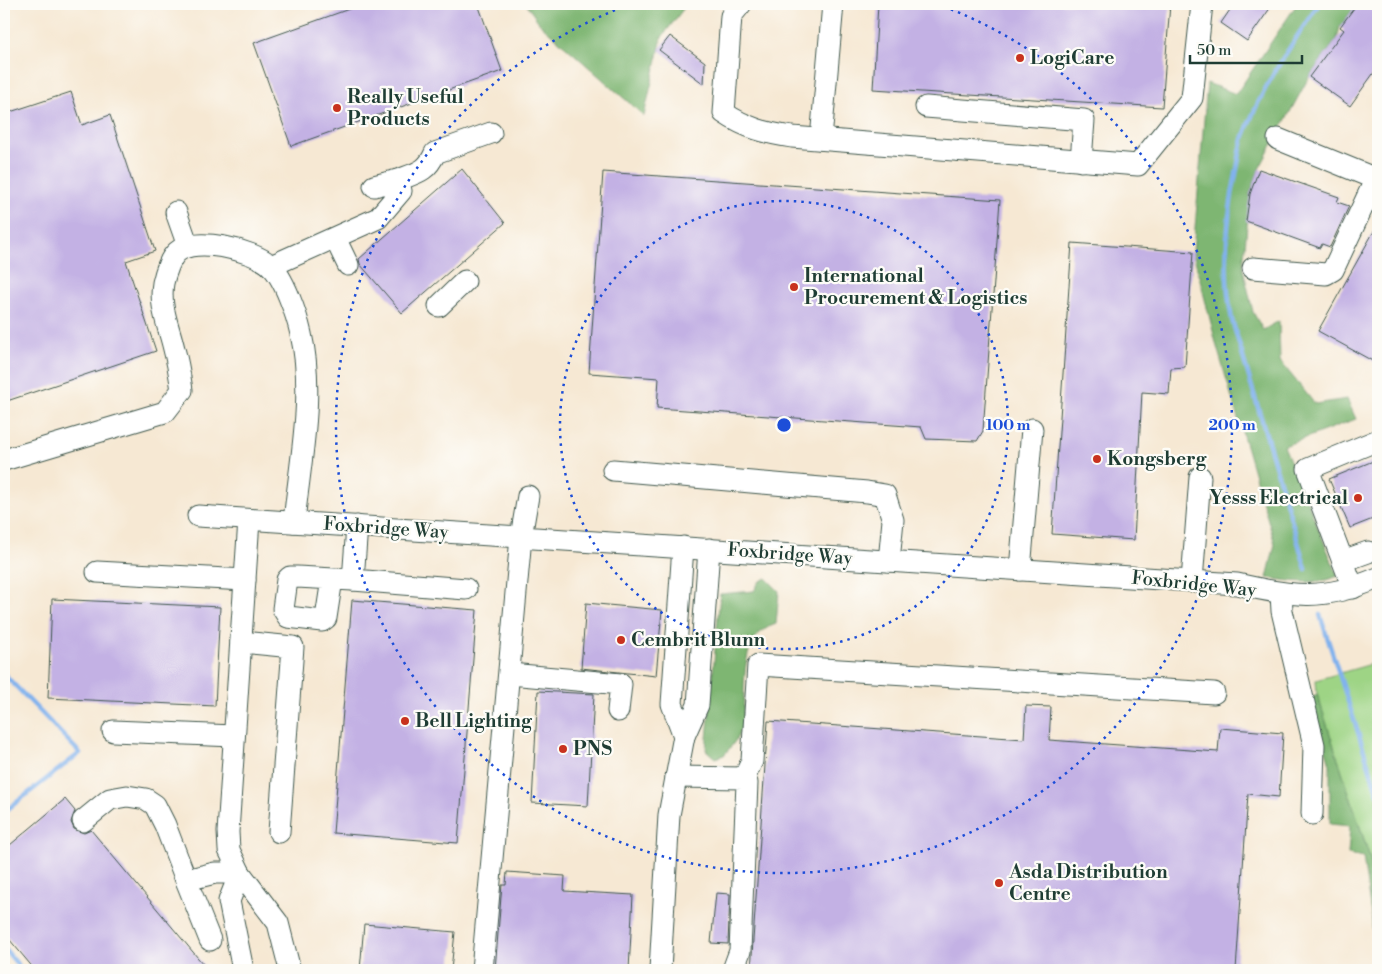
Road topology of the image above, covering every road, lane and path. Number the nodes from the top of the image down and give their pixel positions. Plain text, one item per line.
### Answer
1 (742, 4) edge
2 (833, 4) edge
3 (1202, 4) edge
4 (926, 107) dead end
5 (491, 133) dead end
6 (821, 139) junction
7 (1278, 139) dead end
8 (1081, 161) junction
9 (1377, 177) edge
10 (398, 180) junction
11 (374, 186) dead end
12 (176, 212) dead end
13 (335, 238) junction
14 (188, 246) junction
15 (348, 265) dead end
16 (271, 266) junction
17 (1254, 268) dead end
18 (465, 281) dead end
19 (439, 306) dead end
20 (1032, 429) dead end
21 (1378, 440) edge
22 (4, 460) edge
23 (614, 470) dead end
24 (1200, 477) dead end
25 (528, 496) dead end
26 (198, 516) dead end
27 (249, 520) junction
28 (294, 522) junction
29 (358, 526) junction
30 (521, 537) junction
31 (683, 547) junction
32 (709, 549) junction
33 (1368, 552) dead end
34 (889, 561) junction
35 (1343, 561) junction
36 (1020, 570) junction
37 (97, 572) dead end
38 (1378, 578) edge
39 (332, 579) dead end
40 (245, 580) junction
41 (353, 580) junction
42 (1192, 581) junction
43 (1353, 588) junction
44 (466, 589) dead end
45 (1281, 594) junction
46 (241, 642) junction
47 (510, 674) junction
48 (1214, 693) dead end
49 (618, 711) dead end
50 (113, 731) dead end
51 (234, 736) junction
52 (684, 736) junction
53 (676, 777) junction
54 (744, 778) junction
55 (1312, 814) dead end
56 (83, 821) dead end
57 (279, 832) dead end
58 (240, 873) junction
59 (186, 880) junction
60 (210, 940) dead end
61 (242, 965) dead end
62 (290, 970) edge
63 (482, 970) edge
64 (660, 970) edge
65 (733, 970) edge

1 - 6 street
2 - 6 street
3 - 8 street
4 - 8 street
5 - 10 street
6 - 8 street
7 - 9 street
9 - 17 street
10 - 11 street
10 - 13 street
12 - 14 street
13 - 15 street
13 - 16 street
14 - 16 street
14 - 22 street
16 - 28 street
18 - 19 street
20 - 36 street
21 - 35 street
23 - 34 street
24 - 42 street
25 - 30 street
26 - 27 street, Foxbridge Way
27 - 28 street, Foxbridge Way
27 - 40 street
28 - 29 street, Foxbridge Way
29 - 30 street, Foxbridge Way
29 - 41 street
30 - 31 street, Foxbridge Way
30 - 47 street
31 - 32 street, Foxbridge Way
31 - 52 street
32 - 34 street, Foxbridge Way
32 - 52 street
33 - 35 street
34 - 36 street, Foxbridge Way
35 - 43 street
36 - 42 street, Foxbridge Way
37 - 40 street
38 - 43 street, Foxbridge Way
39 - 41 street
40 - 46 street
41 - 44 street
42 - 45 street, Foxbridge Way
43 - 45 street, Foxbridge Way
45 - 55 street
46 - 51 street
46 - 57 street
47 - 49 street
47 - 63 street
48 - 54 street
50 - 51 street
51 - 58 street
52 - 53 street
53 - 54 street
53 - 64 street
54 - 65 street
56 - 59 street
58 - 59 street
58 - 61 street
58 - 62 street
59 - 60 street

